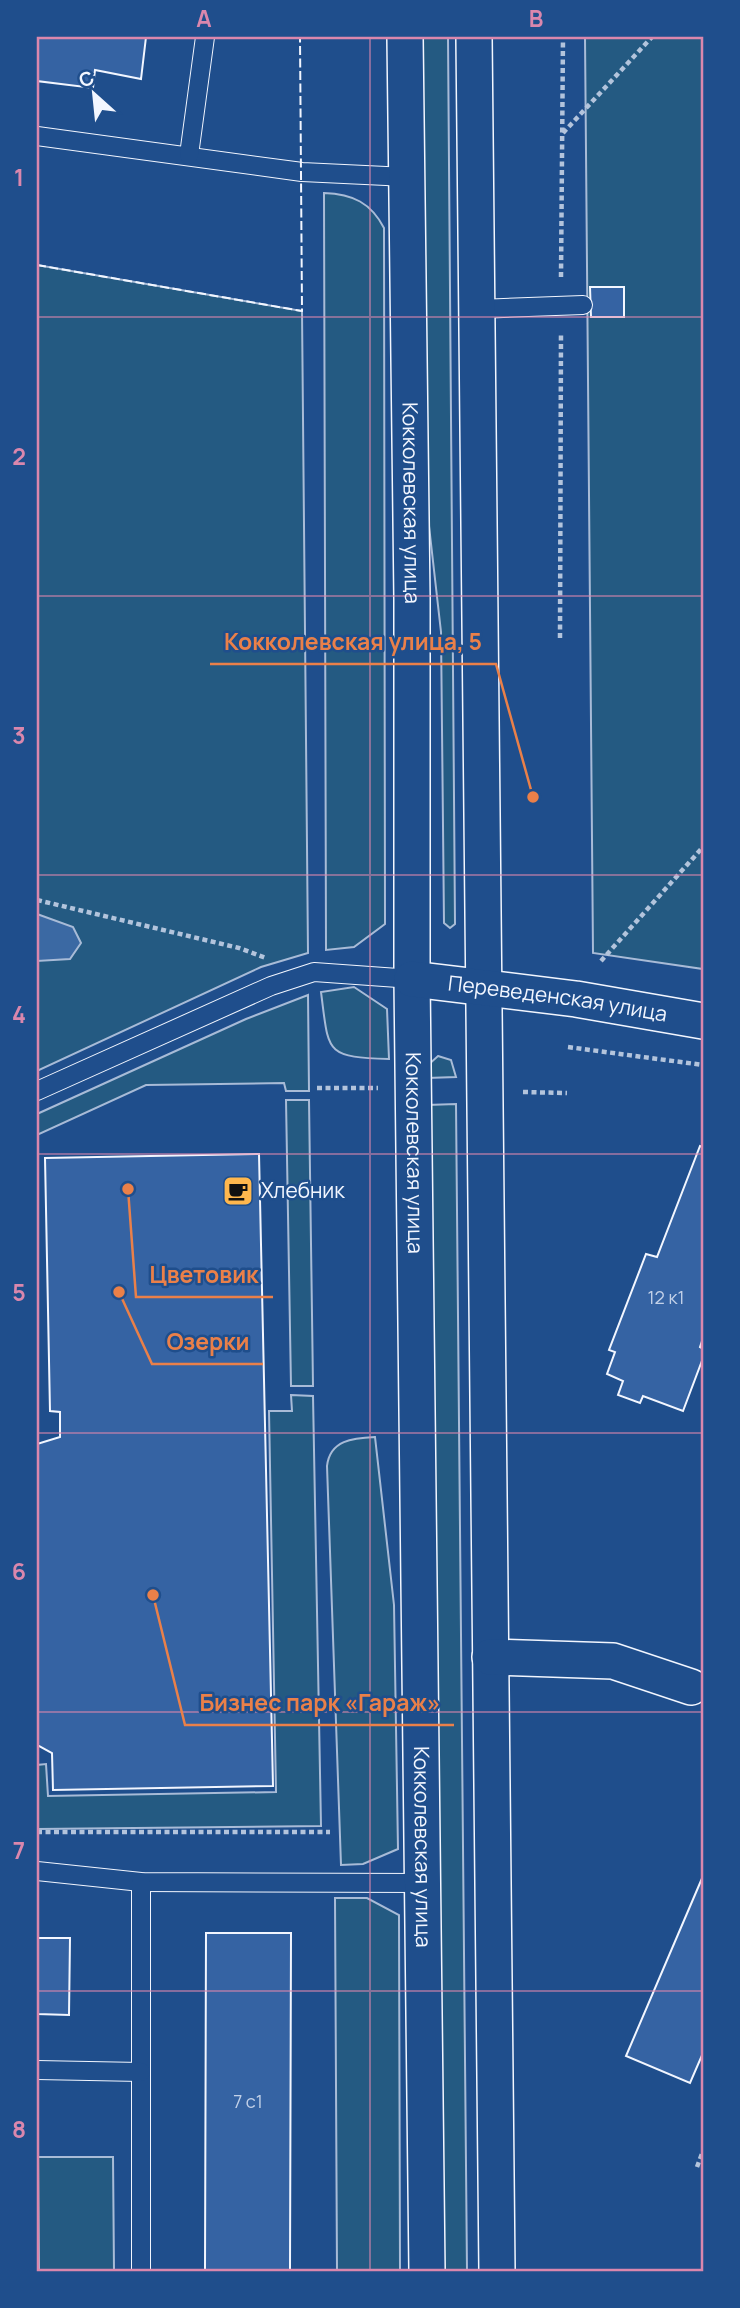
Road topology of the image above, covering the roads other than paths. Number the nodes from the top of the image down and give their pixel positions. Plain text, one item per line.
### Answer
1 (205, 37) edge
2 (405, 37) edge
3 (474, 37) edge
4 (37, 136) edge
5 (188, 155) junction
6 (407, 177) junction
7 (583, 305) dead end
8 (478, 309) junction
9 (412, 979) junction
10 (482, 988) junction
11 (703, 1021) edge
12 (37, 1091) edge
13 (490, 1657) junction
14 (697, 1689) edge
15 (37, 1871) edge
16 (141, 1882) junction
17 (423, 1883) junction
18 (37, 2070) edge
19 (141, 2072) junction
20 (141, 2271) edge
21 (427, 2271) edge
22 (497, 2271) edge

1 - 5 lane
2 - 6 street, Кокколевская улица
3 - 8 street
4 - 5 lane
5 - 6 lane
6 - 9 street, Кокколевская улица
7 - 8 lane
8 - 10 street
9 - 10 street, Переведенская улица
9 - 12 lane
9 - 17 street, Кокколевская улица
10 - 11 street, Переведенская улица
10 - 13 street
13 - 14 street
13 - 22 street
15 - 16 lane
16 - 17 lane
16 - 19 lane
17 - 21 street, Кокколевская улица
18 - 19 lane
19 - 20 lane

